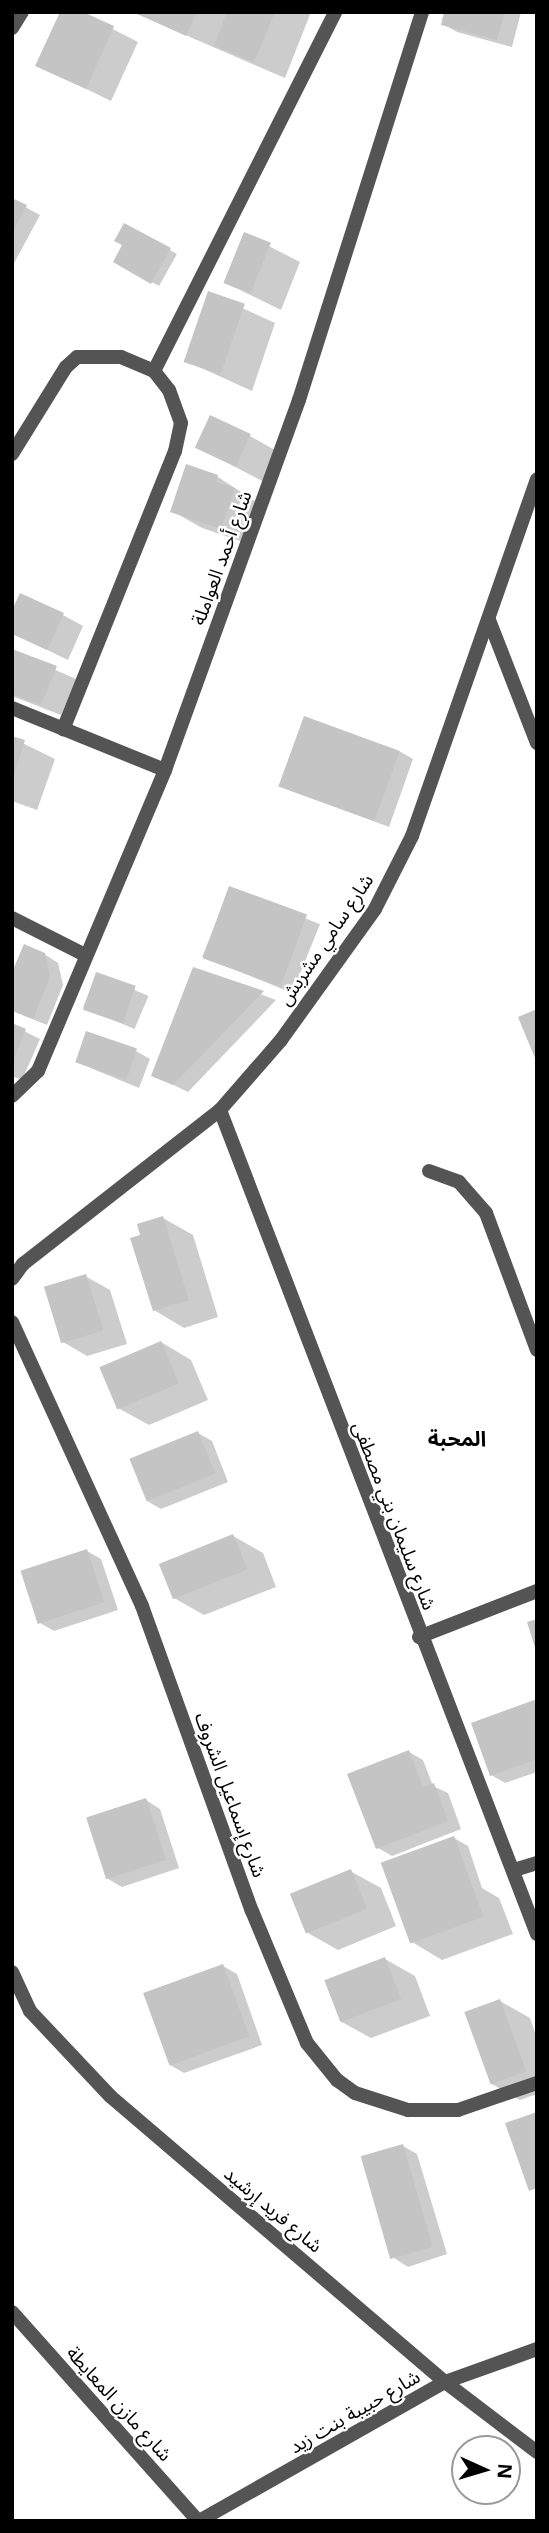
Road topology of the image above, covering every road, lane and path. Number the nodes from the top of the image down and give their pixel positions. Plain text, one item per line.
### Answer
1 (22, 12) edge
2 (335, 12) edge
3 (422, 12) edge
4 (12, 28) edge
5 (154, 371) junction
6 (12, 454) edge
7 (537, 479) edge
8 (489, 620) junction
9 (12, 708) edge
10 (63, 729) junction
11 (537, 743) edge
12 (165, 770) junction
13 (12, 918) edge
14 (85, 956) junction
15 (12, 1096) edge
16 (220, 1110) junction
17 (429, 1171) dead end
18 (12, 1279) edge
19 (12, 1322) edge
20 (537, 1350) edge
21 (537, 1591) edge
22 (419, 1637) junction
23 (537, 1863) edge
24 (514, 1870) junction
25 (537, 1934) edge
26 (12, 1972) edge
27 (537, 2083) edge
28 (12, 2312) edge
29 (537, 2349) edge
30 (445, 2382) junction
31 (537, 2452) edge
32 (198, 2521) edge

1 - 4 street
2 - 5 street
3 - 12 street, شارع أحمد العواملة
5 - 6 street
5 - 10 street
7 - 8 street, شارع سامي مشربش
8 - 11 street
8 - 16 street, شارع سامي مشربش
9 - 10 street
10 - 12 street
12 - 14 street, شارع أحمد العواملة
13 - 14 street
14 - 15 street, شارع أحمد العواملة
16 - 18 street, شارع سامي مشربش
16 - 22 street, شارع سليمان بني مصطفى
17 - 20 street
19 - 27 street, شارع إسماعيل الشروف
21 - 22 street
22 - 24 street, شارع سليمان بني مصطفى
23 - 24 street
24 - 25 street, شارع سليمان بني مصطفى
26 - 30 street, شارع فريد إرشيد
28 - 32 street, شارع مازن المعايطة
29 - 30 street, شارع حبيبة بنت زيد
30 - 31 street, شارع فريد إرشيد
30 - 32 street, شارع حبيبة بنت زيد

